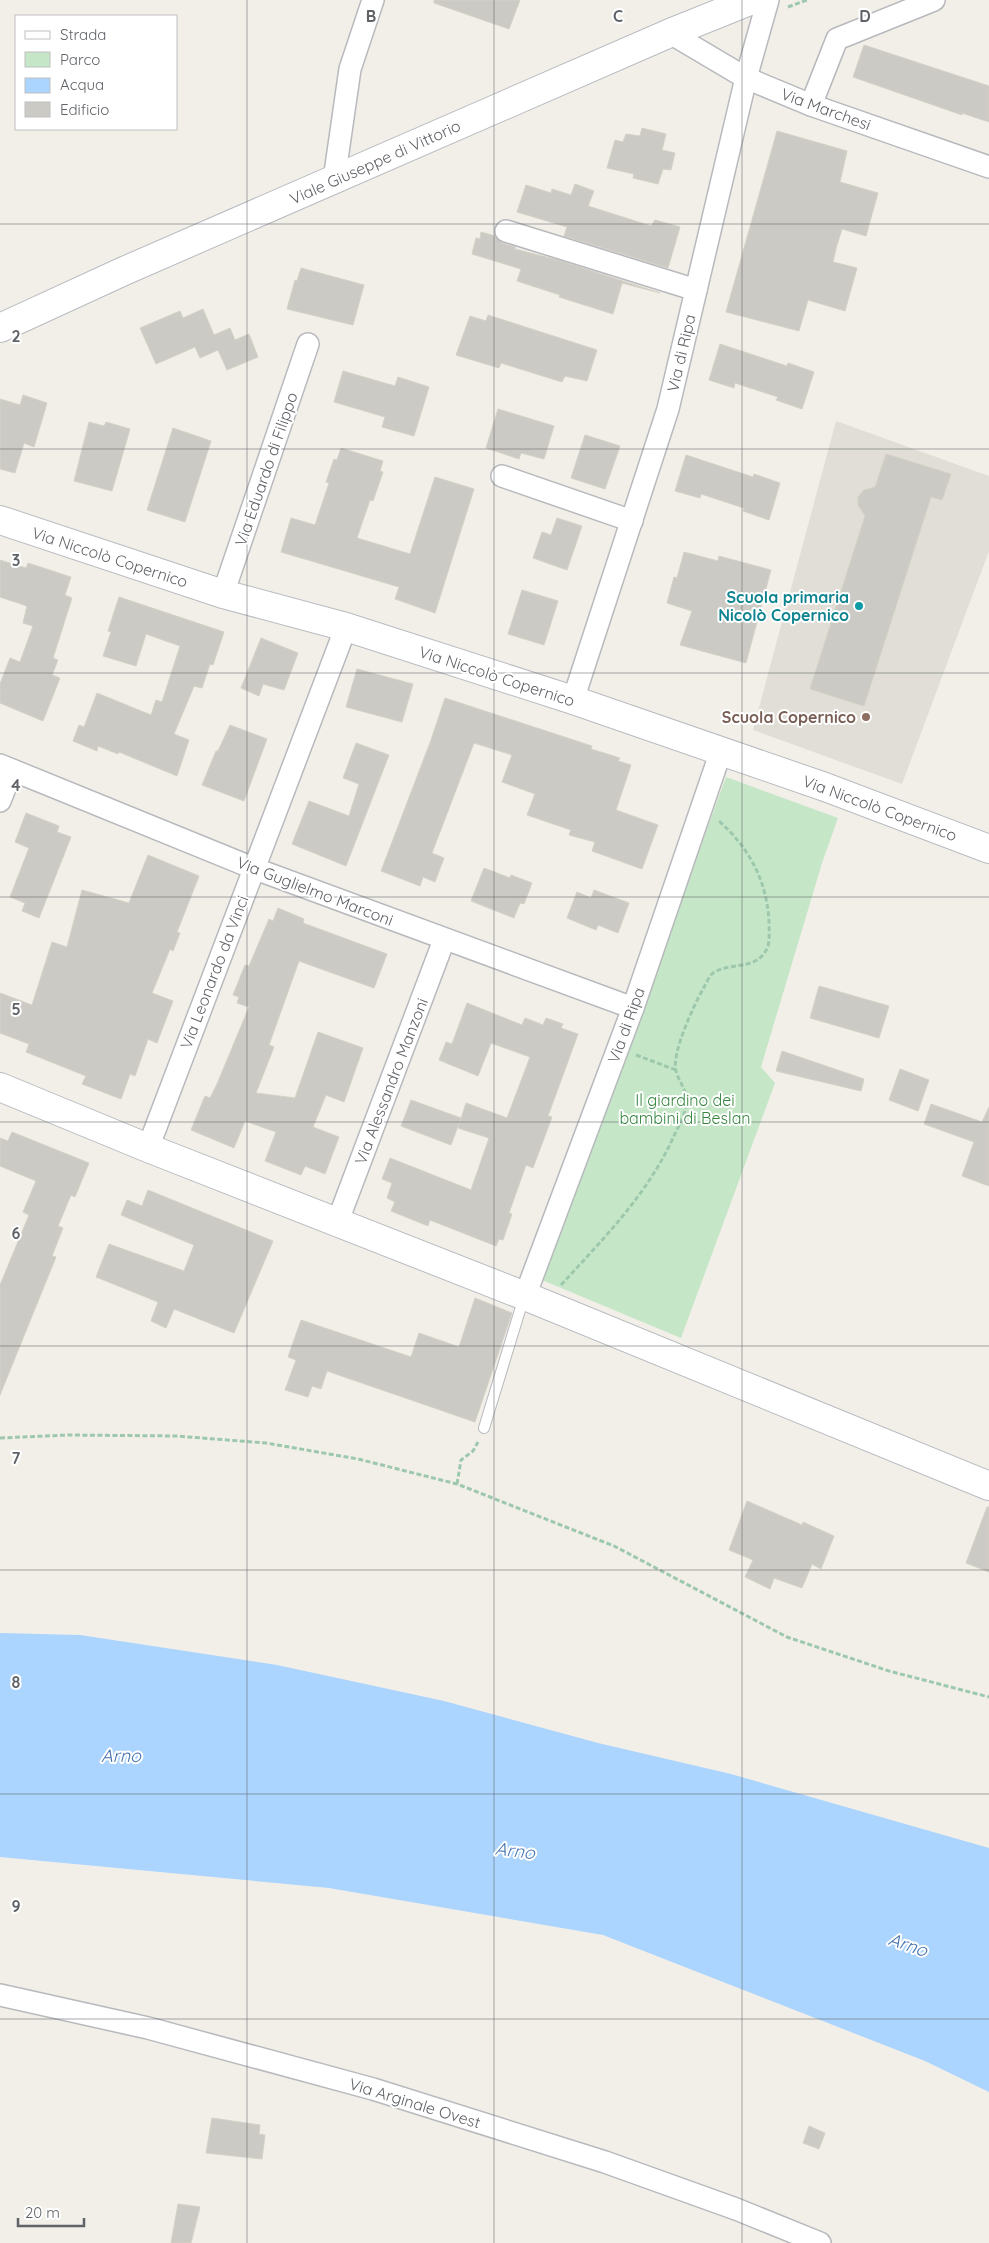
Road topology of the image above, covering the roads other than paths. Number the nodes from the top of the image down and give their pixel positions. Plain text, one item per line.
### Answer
1 (373, 0) edge
2 (768, 0) edge
3 (934, 0) edge
4 (735, 3) edge
5 (670, 33) junction
6 (746, 78) junction
7 (811, 104) junction
8 (989, 168) edge
9 (334, 180) junction
10 (506, 231) dead end
11 (696, 290) junction
12 (0, 328) edge
13 (308, 344) dead end
14 (502, 476) dead end
15 (0, 520) edge
16 (632, 521) junction
17 (224, 594) junction
18 (346, 627) junction
19 (573, 700) junction
20 (721, 751) junction
21 (6, 768) edge
22 (0, 801) edge
23 (989, 848) edge
24 (253, 868) junction
25 (444, 940) junction
26 (633, 1008) junction
27 (0, 1087) edge
28 (148, 1148) junction
29 (336, 1223) junction
30 (534, 1300) junction
31 (484, 1428) road end
32 (989, 1486) edge
33 (0, 1995) edge
34 (820, 2243) edge

1 - 9 street
2 - 6 street, Via di Ripa
3 - 7 street
4 - 5 main road, Viale Giuseppe di Vittorio
5 - 6 street, Via Marchesi
5 - 9 main road, Viale Giuseppe di Vittorio
6 - 7 street, Via Marchesi
6 - 11 street, Via di Ripa
7 - 8 street, Via Marchesi
9 - 12 main road, Viale Giuseppe di Vittorio
10 - 11 street
11 - 16 street, Via di Ripa
13 - 17 street, Via Eduardo di Filippo
14 - 16 street
15 - 17 main road, Via Niccolò Copernico
16 - 19 street, Via di Ripa
17 - 18 main road, Via Niccolò Copernico
18 - 19 main road, Via Niccolò Copernico
18 - 24 street, Via Leonardo da Vinci
19 - 20 main road, Via Niccolò Copernico
20 - 23 main road, Via Niccolò Copernico
20 - 26 street, Via di Ripa
21 - 22 street
21 - 24 street, Via Guglielmo Marconi
24 - 25 street, Via Guglielmo Marconi
24 - 28 street, Via Leonardo da Vinci
25 - 26 street, Via Guglielmo Marconi
25 - 29 street, Via Alessandro Manzoni
26 - 30 street, Via di Ripa
27 - 28 main road
28 - 29 main road
29 - 30 main road
30 - 31 lane
30 - 32 main road
33 - 34 street, Via Arginale Ovest

